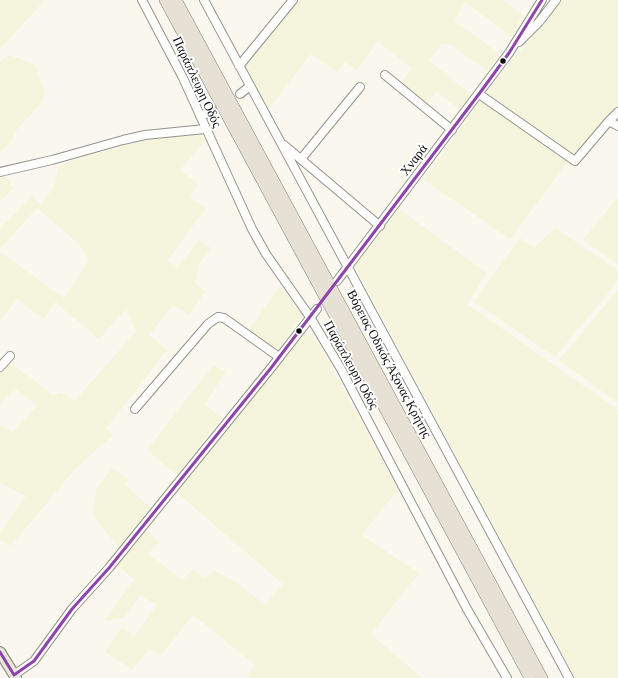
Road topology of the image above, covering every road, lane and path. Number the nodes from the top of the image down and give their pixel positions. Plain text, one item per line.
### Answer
1 (142, 0) edge
2 (165, 0) edge
3 (176, 0) edge
4 (204, 0) edge
5 (293, 0) edge
6 (542, 0) edge
7 (556, 0) edge
8 (509, 53) junction
9 (239, 66) junction
10 (385, 75) dead end
11 (250, 86) junction
12 (360, 88) dead end
13 (240, 94) dead end
14 (479, 94) junction
15 (213, 111) dead end
16 (618, 112) edge
17 (200, 116) junction
18 (609, 121) junction
19 (618, 126) edge
20 (205, 129) junction
21 (452, 130) junction
22 (280, 142) junction
23 (301, 159) junction
24 (0, 172) edge
25 (380, 226) junction
26 (348, 266) junction
27 (337, 281) dead end
28 (317, 309) dead end
29 (310, 318) junction
30 (10, 356) dead end
31 (279, 357) junction
32 (0, 367) edge
33 (135, 409) dead end
34 (0, 652) edge
35 (15, 677) edge
36 (507, 678) edge
37 (530, 678) edge
38 (542, 678) edge
39 (569, 678) edge

1 - 17 street, Παράπλευρη Οδός
2 - 37 highway, Βόρειος Οδικός Άξονας Κρήτης
3 - 38 highway, Βόρειος Οδικός Άξονας Κρήτης
4 - 9 street
5 - 9 street
6 - 8 street, Χναρά
7 - 8 street, Χναρά
8 - 14 street, Χναρά
9 - 11 street
10 - 21 street
11 - 13 street
11 - 22 street
12 - 23 street
14 - 18 street
14 - 21 street, Χναρά
15 - 17 street
16 - 18 street
17 - 20 street, Παράπλευρη Οδός
18 - 19 street
20 - 24 street
20 - 29 street, Παράπλευρη Οδός
21 - 25 street, Χναρά
22 - 23 street
22 - 26 street
23 - 25 street
25 - 26 street, Χναρά
26 - 27 street, Χναρά
26 - 39 street
28 - 29 street
29 - 31 street
29 - 36 street, Παράπλευρη Οδός
30 - 32 street
31 - 33 street
31 - 35 street
34 - 35 main road

